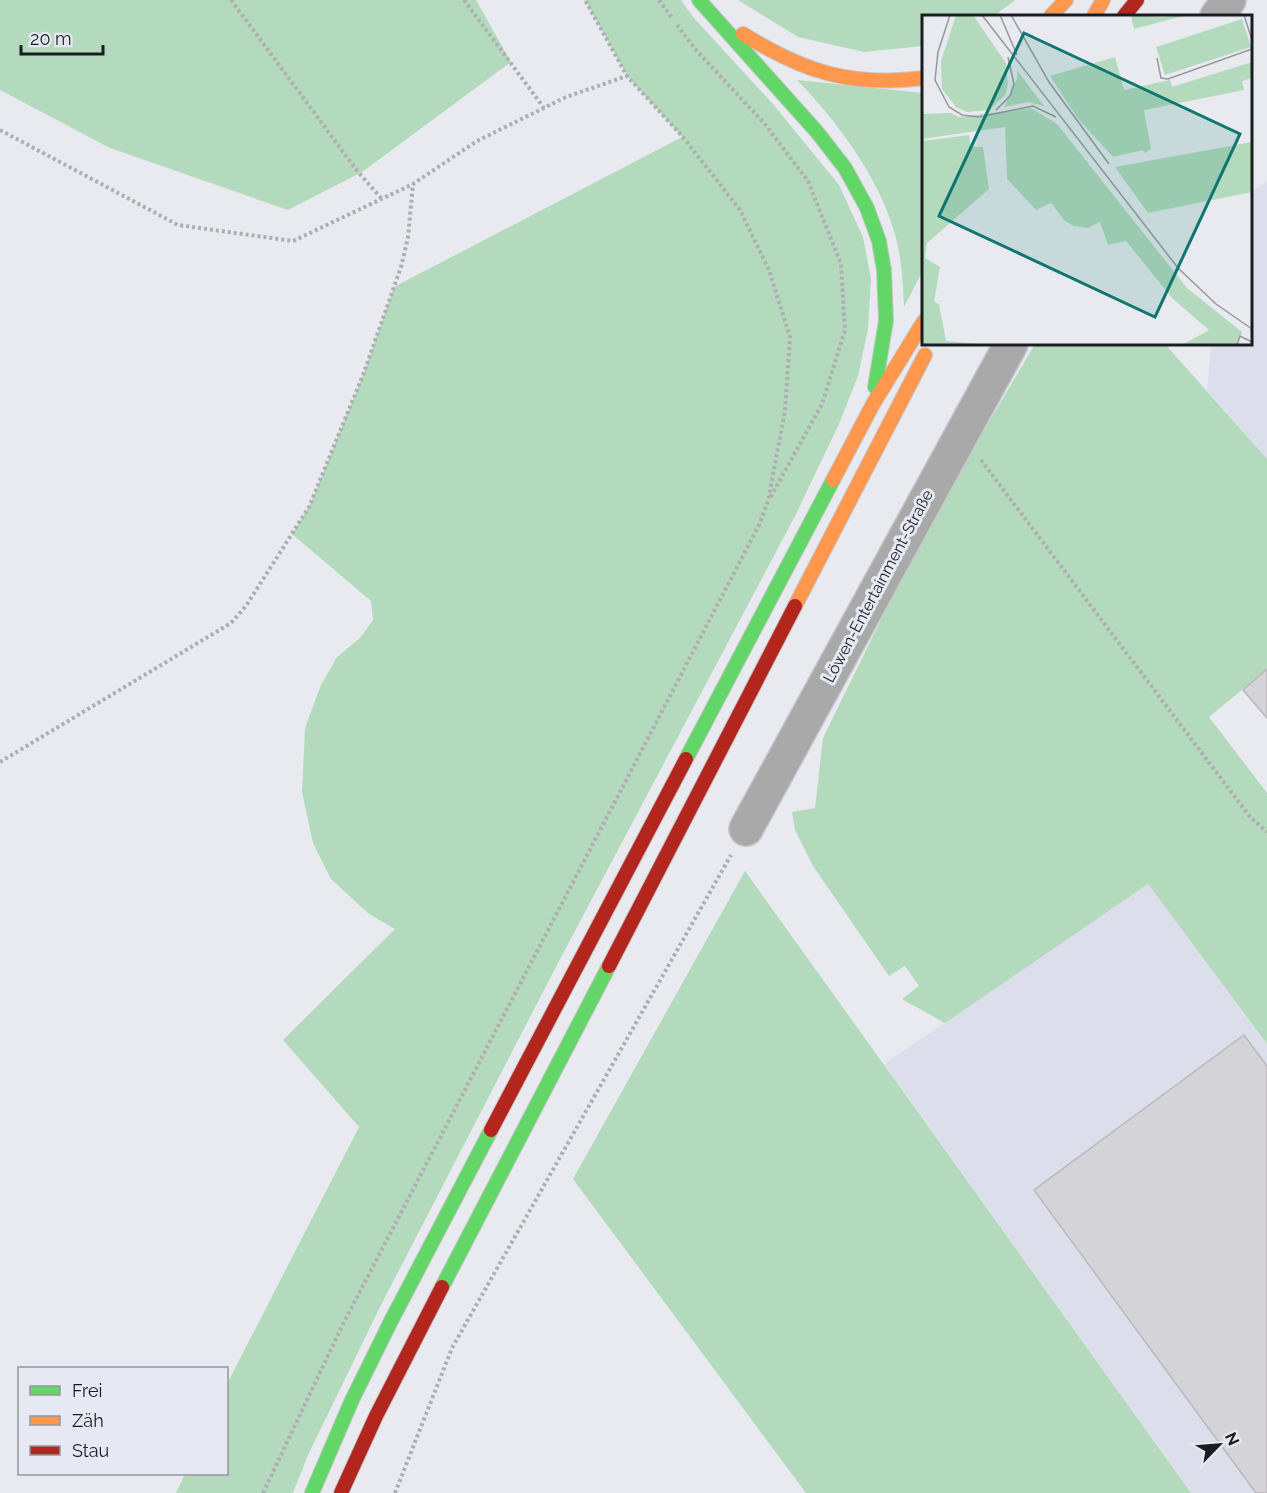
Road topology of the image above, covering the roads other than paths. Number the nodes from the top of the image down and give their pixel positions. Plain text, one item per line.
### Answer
1 (699, 0) edge
2 (1066, 0) edge
3 (1103, 0) edge
4 (1137, 0) edge
5 (1229, 0) edge
6 (1052, 15) edge
7 (1095, 15) edge
8 (1125, 15) edge
9 (1218, 15) edge
10 (718, 20) junction
11 (922, 78) edge
12 (922, 324) edge
13 (930, 345) edge
14 (1010, 345) edge
15 (873, 404) junction
16 (746, 829) road end
17 (312, 1493) edge
18 (341, 1493) edge

1 - 10 highway
2 - 6 highway
3 - 7 highway
4 - 8 highway
5 - 9 street
10 - 11 highway
10 - 15 highway
12 - 15 highway
13 - 18 highway
14 - 16 street, Löwen-Entertainment-Straße
15 - 17 highway

